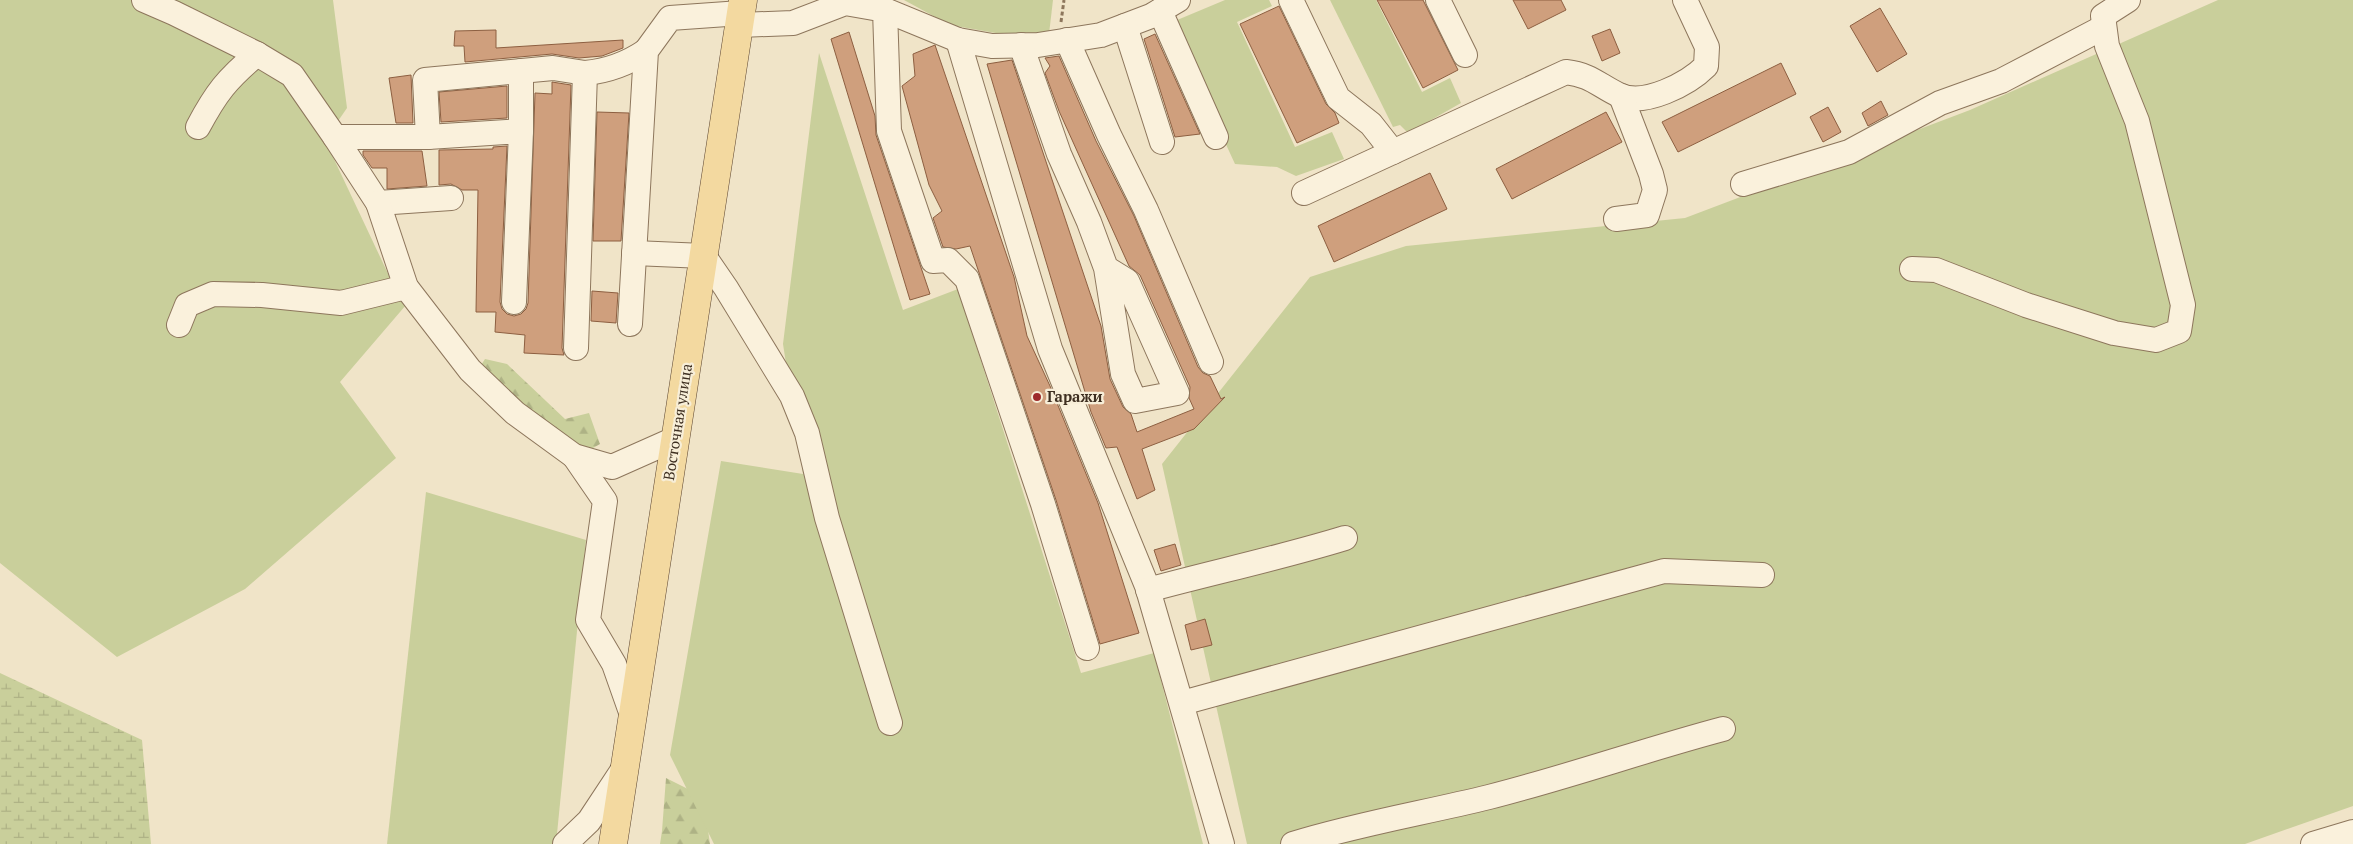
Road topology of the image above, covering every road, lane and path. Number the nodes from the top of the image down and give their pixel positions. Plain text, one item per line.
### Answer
1 (144, 0) edge
2 (1291, 0) edge
3 (1438, 0) edge
4 (1685, 0) edge
5 (2128, 0) edge
6 (877, 5) edge
7 (1169, 5) edge
8 (741, 13) edge
9 (1125, 26) junction
10 (2104, 27) junction
11 (958, 40) junction
12 (1067, 40) junction
13 (1021, 45) junction
14 (646, 51) junction
15 (256, 54) junction
16 (1465, 55) dead end
17 (521, 71) junction
18 (585, 73) junction
19 (1621, 96) junction
20 (198, 127) dead end
21 (521, 132) junction
22 (335, 137) junction
23 (428, 137) junction
24 (1216, 138) dead end
25 (1162, 142) dead end
26 (1392, 152) junction
27 (1743, 184) dead end
28 (1304, 192) dead end
29 (451, 198) dead end
30 (378, 203) junction
31 (1616, 219) dead end
32 (634, 253) junction
33 (704, 256) junction
34 (1106, 268) junction
35 (1912, 269) dead end
36 (406, 287) junction
37 (514, 302) dead end
38 (630, 324) dead end
39 (179, 325) dead end
40 (576, 348) dead end
41 (1211, 362) dead end
42 (675, 439) junction
43 (574, 456) junction
44 (1345, 538) dead end
45 (1762, 575) dead end
46 (1148, 590) junction
47 (1087, 648) dead end
48 (1182, 703) junction
49 (632, 715) junction
50 (890, 723) dead end
51 (1722, 729) dead end
52 (624, 768) junction
53 (2353, 832) edge
54 (619, 837) edge
55 (565, 844) edge
56 (1222, 844) edge
57 (1293, 844) edge
58 (2313, 844) edge

1 - 15 street
2 - 26 street
3 - 16 street
4 - 19 street
5 - 10 street
6 - 8 street
6 - 11 street
6 - 47 street
7 - 9 street
7 - 24 street
8 - 14 street
8 - 33 main road, Восточная улица
9 - 12 street
9 - 25 street
10 - 27 street
10 - 35 street
11 - 13 street
11 - 46 street
12 - 13 street
12 - 41 street
13 - 34 street
14 - 18 street
14 - 32 street
15 - 20 street
15 - 22 street
17 - 18 street
17 - 21 street
17 - 23 street
18 - 40 street
19 - 26 street
19 - 31 street
21 - 23 street
21 - 37 street
22 - 23 street
22 - 30 street
26 - 28 street
29 - 30 street
30 - 36 street
32 - 33 street
32 - 38 street
33 - 42 main road, Восточная улица
33 - 50 street
34 - 34 street
36 - 39 street
36 - 43 street
42 - 43 street
42 - 49 main road, Восточная улица
43 - 49 street
44 - 46 street
45 - 48 street
46 - 48 street
48 - 56 street
49 - 52 main road, Восточная улица
51 - 57 street
52 - 54 main road, Восточная улица
52 - 55 street
53 - 58 street

